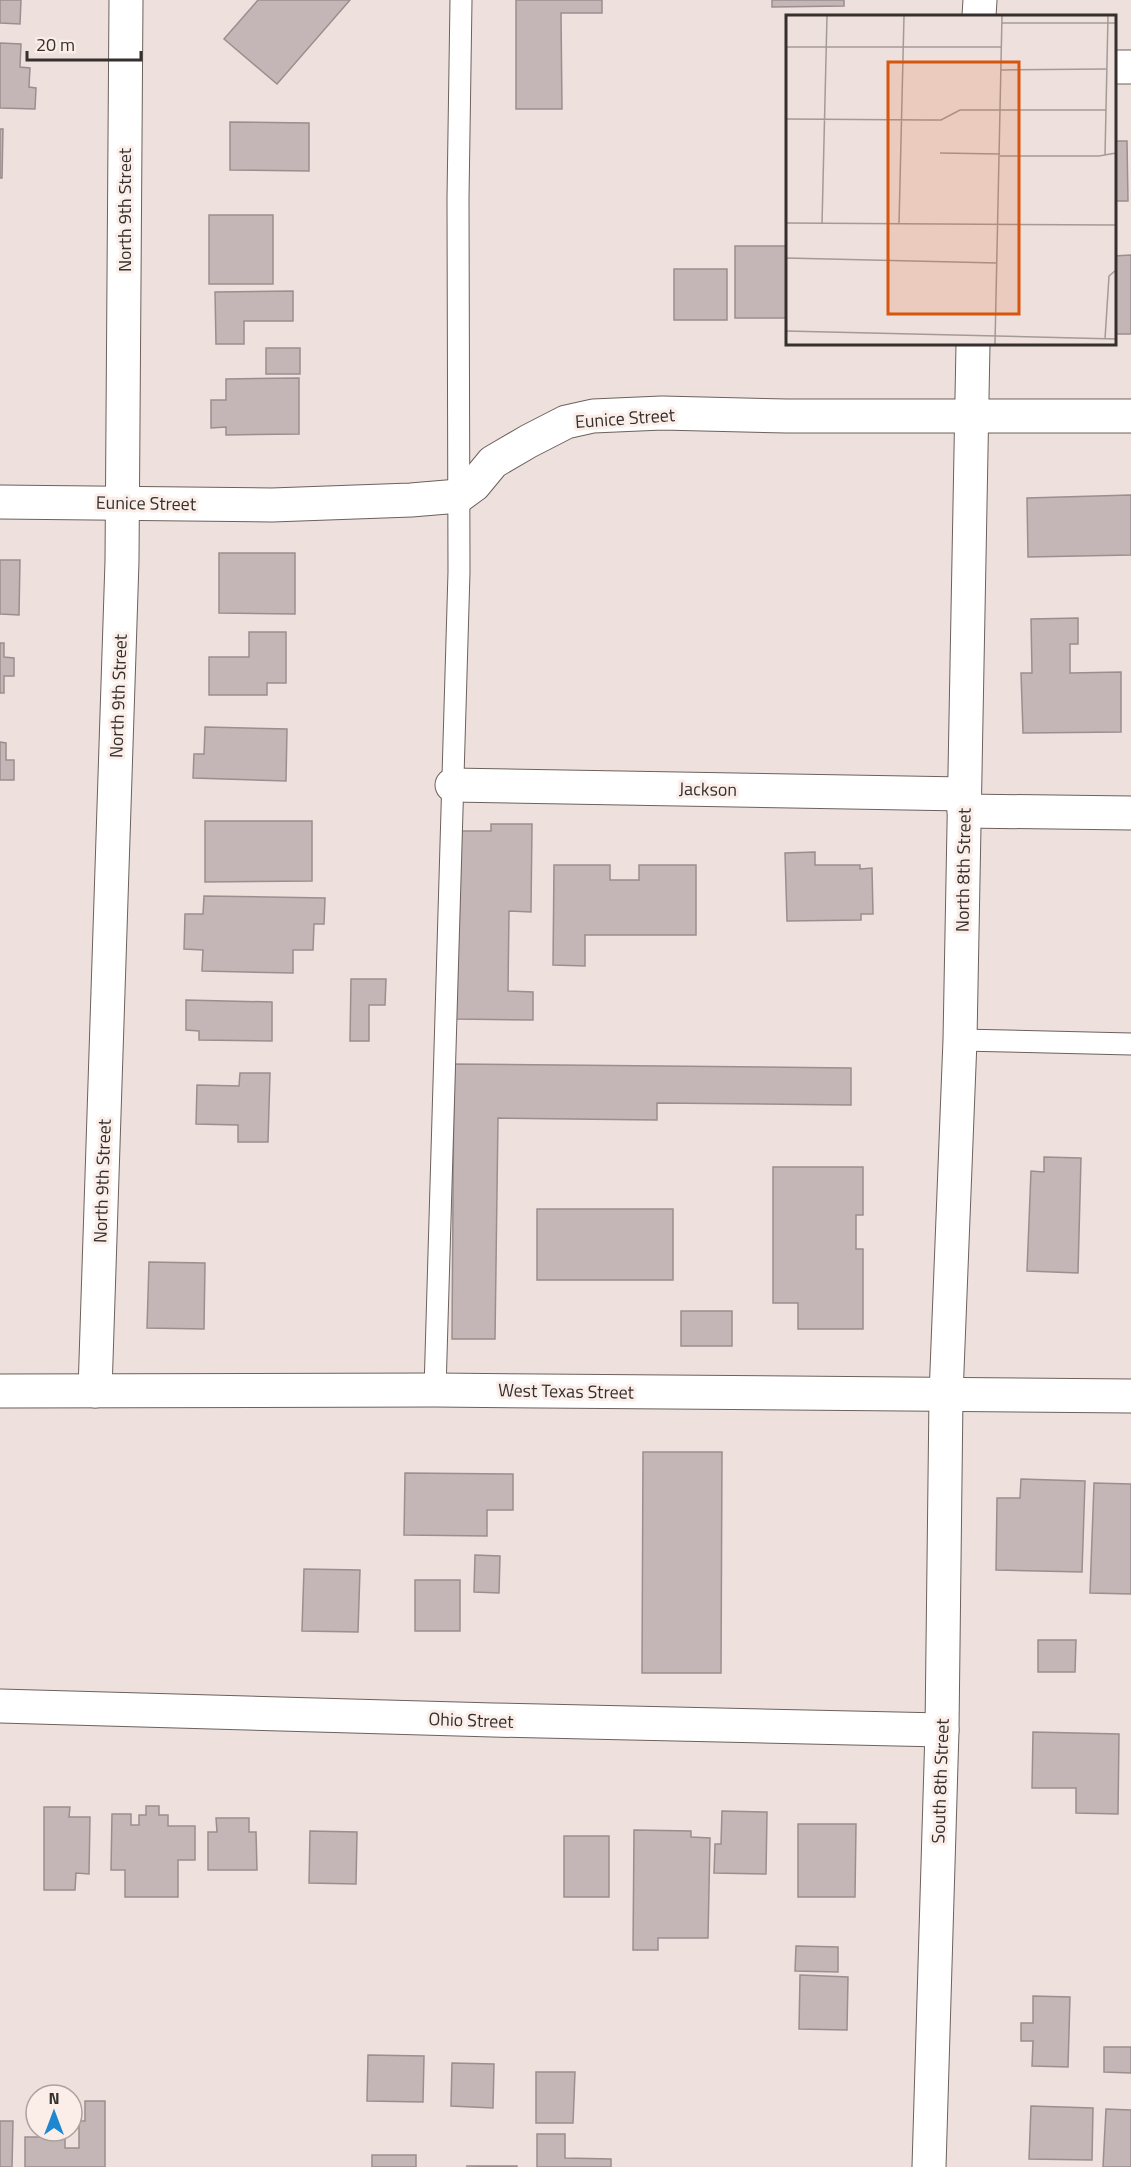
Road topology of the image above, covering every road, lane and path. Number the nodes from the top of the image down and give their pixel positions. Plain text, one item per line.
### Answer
1 (126, 0) edge
2 (461, 0) edge
3 (980, 0) edge
4 (979, 15) edge
5 (973, 345) edge
6 (972, 416) junction
7 (1131, 416) edge
8 (459, 496) junction
9 (0, 502) edge
10 (122, 503) junction
11 (452, 785) junction
12 (964, 802) junction
13 (1131, 813) edge
14 (960, 1040) junction
15 (1131, 1044) edge
16 (435, 1390) junction
17 (0, 1391) edge
18 (96, 1391) junction
19 (946, 1395) junction
20 (1131, 1396) edge
21 (0, 1706) edge
22 (942, 1730) junction
23 (929, 2167) edge

1 - 10 street, North 9th Street
2 - 8 lane
3 - 4 street
5 - 6 street, North 8th Street
6 - 7 street, Eunice Street
6 - 8 street, Eunice Street
6 - 12 street, North 8th Street
8 - 10 street, Eunice Street
8 - 11 lane
9 - 10 street, Eunice Street
10 - 18 street, North 9th Street
11 - 12 street, Jackson
11 - 16 lane
12 - 13 street, Jackson
12 - 14 street, North 8th Street
14 - 15 lane
14 - 19 street, North 8th Street
16 - 18 street, West Texas Street
16 - 19 street, West Texas Street
17 - 18 street, West Texas Street
19 - 20 street, West Texas Street
19 - 22 street, South 8th Street
21 - 22 street, Ohio Street
22 - 23 street, South 8th Street

